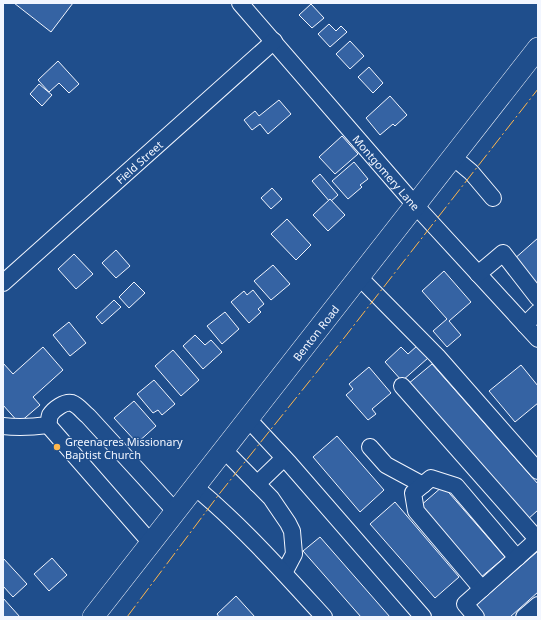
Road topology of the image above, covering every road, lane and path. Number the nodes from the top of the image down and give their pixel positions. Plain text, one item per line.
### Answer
1 (240, 3) edge
2 (274, 41) junction
3 (536, 53) edge
4 (453, 157) junction
5 (493, 198) dead end
6 (415, 204) junction
7 (478, 274) junction
8 (359, 277) junction
9 (3, 283) edge
10 (538, 298) edge
11 (538, 312) edge
12 (525, 325) junction
13 (538, 339) edge
14 (402, 386) dead end
15 (248, 419) junction
16 (48, 425) junction
17 (3, 426) edge
18 (370, 447) dead end
19 (224, 450) junction
20 (284, 458) junction
21 (538, 471) edge
22 (257, 484) junction
23 (423, 485) junction
24 (195, 487) junction
25 (175, 511) junction
26 (538, 539) edge
27 (151, 542) junction
28 (517, 558) junction
29 (284, 573) junction
30 (482, 588) junction
31 (538, 605) edge
32 (93, 617) edge
33 (324, 617) edge
34 (423, 617) edge
35 (476, 617) edge
36 (524, 617) edge

1 - 2 street, Montgomery Lane
2 - 6 street, Montgomery Lane
2 - 9 street, Field Street
3 - 4 main road, Benton Road
4 - 5 street
4 - 6 main road, Benton Road
6 - 7 street, Montgomery Lane
6 - 8 main road, Benton Road
7 - 10 street
7 - 12 street, Montgomery Lane
8 - 15 main road, Benton Road
8 - 21 street
11 - 12 street
12 - 13 street, Montgomery Lane
14 - 26 street
15 - 19 main road, Benton Road
15 - 20 street
16 - 17 street
16 - 25 street
16 - 27 street
18 - 23 street
19 - 22 street
19 - 24 main road, Benton Road
20 - 22 street
20 - 34 street
22 - 29 street
23 - 28 street
23 - 30 street
24 - 25 main road, Benton Road
24 - 29 street
25 - 27 main road, Benton Road
26 - 28 street
27 - 32 main road, Benton Road
28 - 30 street
29 - 33 street
30 - 35 street
31 - 36 street

